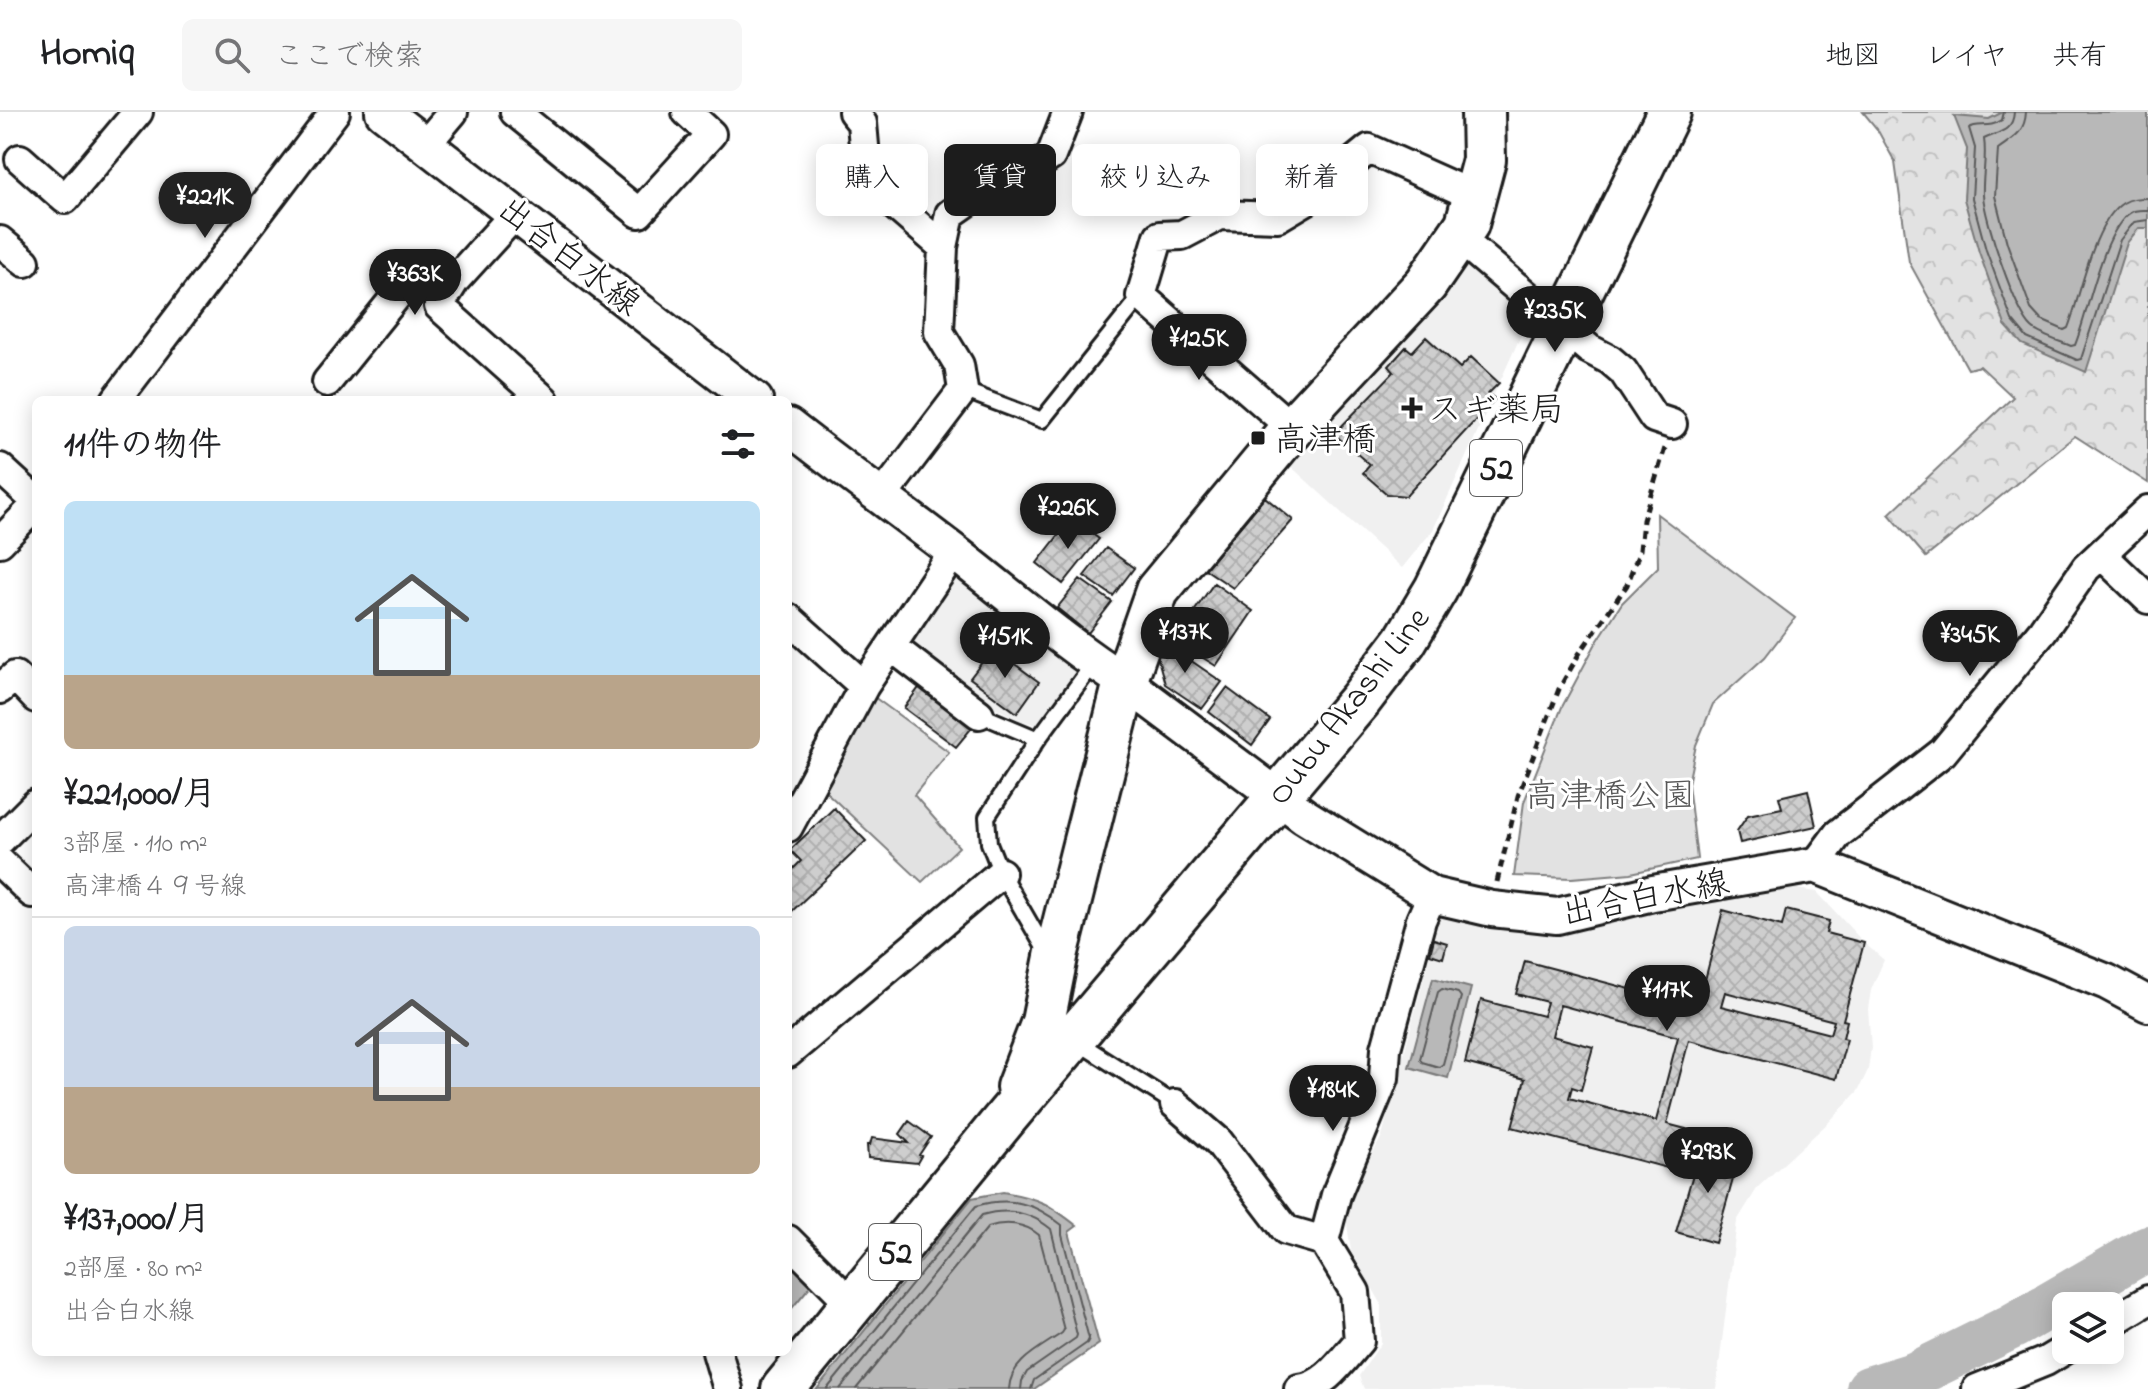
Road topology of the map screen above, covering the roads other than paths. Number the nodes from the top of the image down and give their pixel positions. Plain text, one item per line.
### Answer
1 (138, 112) edge
2 (335, 112) edge
3 (383, 112) edge
4 (453, 112) edge
5 (515, 112) edge
6 (687, 112) edge
7 (853, 112) edge
8 (1483, 112) edge
9 (1669, 112) edge
10 (1067, 114) edge
11 (426, 144) junction
12 (20, 159) dead end
13 (1474, 196) junction
14 (516, 213) junction
15 (1458, 237) junction
16 (0, 241) edge
17 (943, 247) junction
18 (25, 262) dead end
19 (455, 280) junction
20 (1141, 296) junction
21 (1564, 328) junction
22 (327, 382) dead end
23 (963, 390) junction
24 (119, 396) edge
25 (540, 396) edge
26 (750, 396) edge
27 (1672, 424) road end
28 (1292, 428) junction
29 (792, 429) edge
30 (0, 468) edge
31 (881, 498) junction
32 (32, 499) edge
33 (32, 507) edge
34 (2148, 510) edge
35 (0, 542) edge
36 (954, 552) junction
37 (2101, 554) junction
38 (2148, 599) edge
39 (792, 622) edge
40 (892, 647) junction
41 (1110, 673) junction
42 (864, 686) junction
43 (0, 689) edge
44 (32, 694) edge
45 (979, 714) joint
46 (1038, 739) junction
47 (1278, 796) junction
48 (32, 808) edge
49 (792, 820) edge
50 (0, 840) edge
51 (0, 862) edge
52 (1815, 865) junction
53 (1001, 873) junction
54 (32, 893) dead end
55 (1432, 895) junction
56 (1057, 952) junction
57 (2148, 1004) edge
58 (1072, 1039) junction
59 (792, 1050) edge
60 (1175, 1104) joint
61 (1008, 1115) junction
62 (1324, 1241) junction
63 (792, 1244) edge
64 (2148, 1300) edge
65 (852, 1304) junction
66 (2124, 1315) edge
67 (718, 1356) edge
68 (2052, 1357) edge
69 (728, 1389) edge
70 (783, 1389) edge
71 (1299, 1389) edge
72 (1977, 1389) edge

1 - 12 street
2 - 24 street
3 - 11 street, 出合白水線
4 - 11 street
5 - 6 street
7 - 17 street
8 - 13 main road, Oubu Akashi Line / 52
9 - 21 main road, Oubu Akashi Line / 52
10 - 17 street
11 - 14 street, 出合白水線
13 - 15 main road, Oubu Akashi Line / 52
13 - 20 street
14 - 19 street
14 - 26 street, 出合白水線
15 - 21 street
15 - 28 main road, Oubu Akashi Line / 52
16 - 18 street
17 - 23 street
19 - 22 street
19 - 25 street
20 - 23 lane
20 - 28 street
21 - 27 street
21 - 47 main road, Oubu Akashi Line / 52
23 - 31 street
28 - 41 main road, Oubu Akashi Line / 52
29 - 31 street, 出合白水線
30 - 32 street
31 - 36 street, 出合白水線
33 - 35 street
34 - 37 street
36 - 40 street
36 - 41 street, 出合白水線
37 - 38 street
37 - 52 street
39 - 42 street
40 - 42 street
40 - 45 street
41 - 46 lane
41 - 47 street, 出合白水線
41 - 56 main road, Oubu Akashi Line / 52
42 - 49 street
43 - 44 street
45 - 46 lane
46 - 53 lane
47 - 55 street, 出合白水線
47 - 58 main road, Oubu Akashi Line / 52
48 - 50 street
51 - 54 street
52 - 55 street, 出合白水線
52 - 57 street
53 - 56 lane
53 - 59 street
55 - 62 street
56 - 61 main road, Oubu Akashi Line / 52
58 - 60 lane
58 - 61 main road, Oubu Akashi Line / 52
60 - 62 street
61 - 65 main road, Oubu Akashi Line / 52
62 - 71 street
63 - 65 street
64 - 66 street
65 - 70 main road, Oubu Akashi Line / 52
67 - 69 street
68 - 72 street

